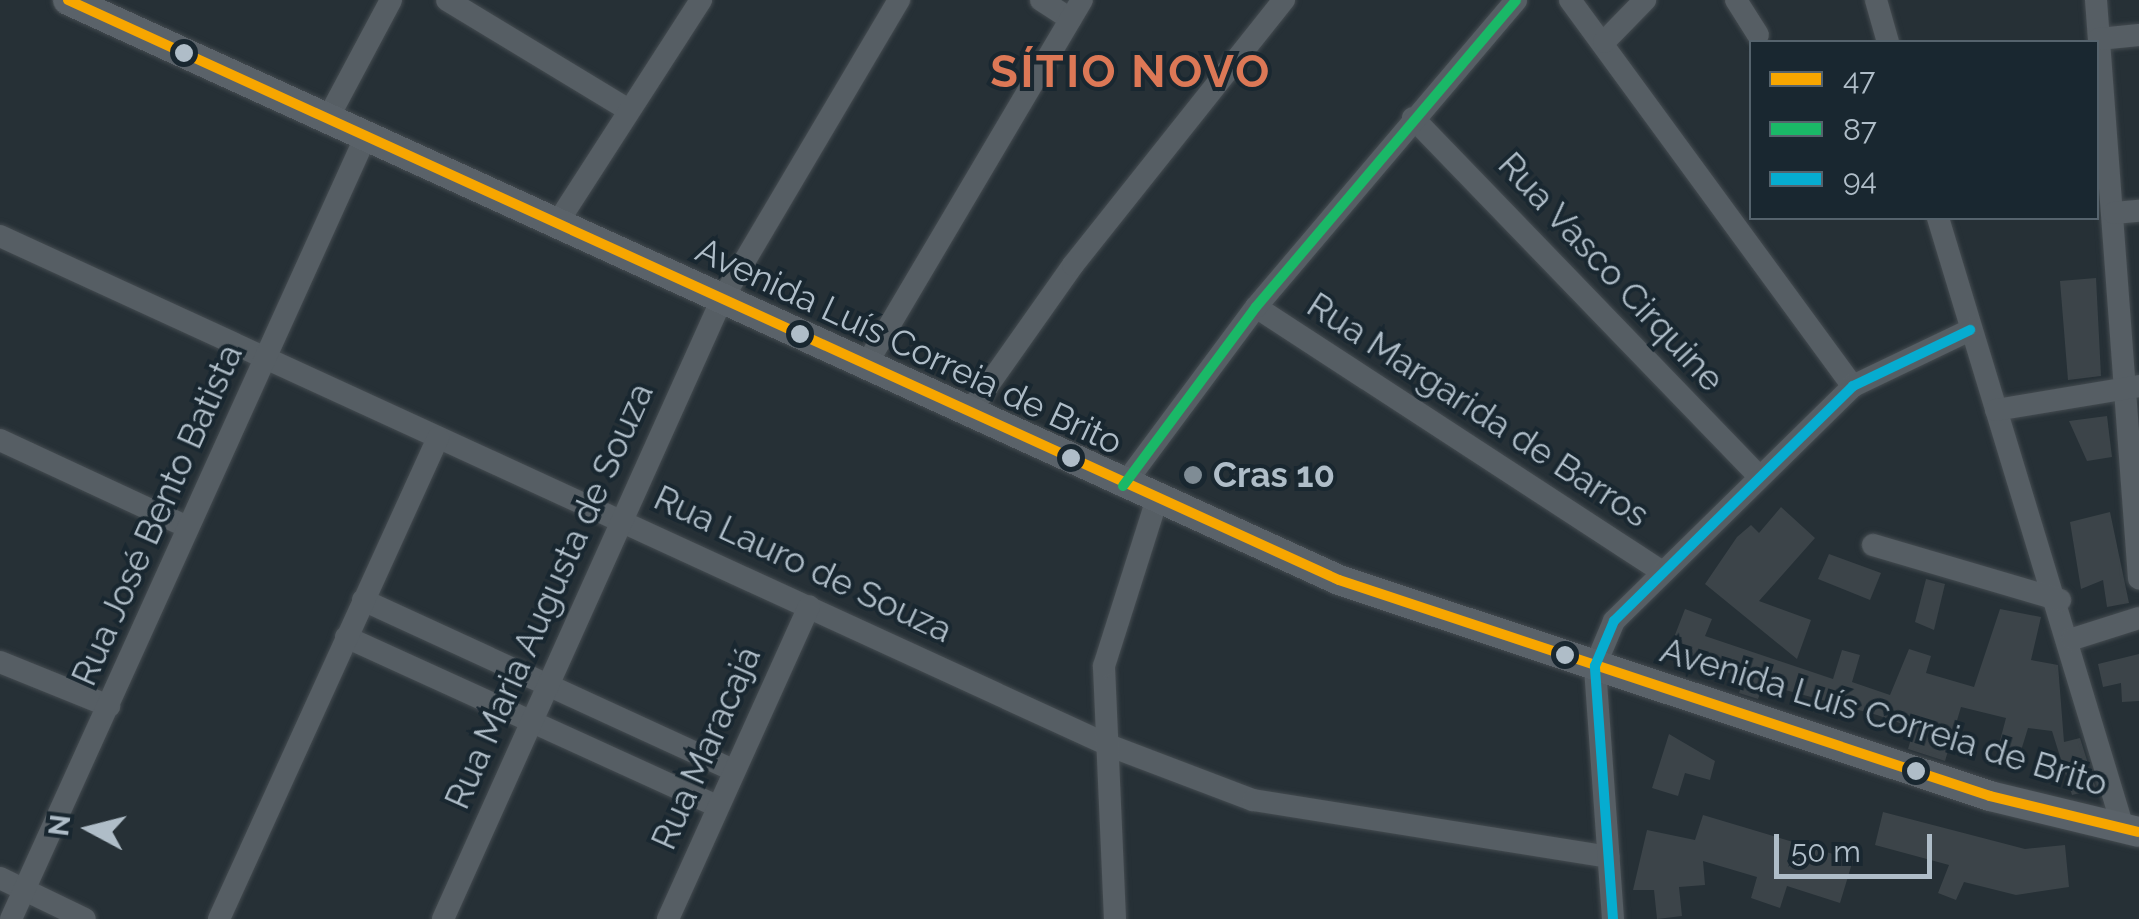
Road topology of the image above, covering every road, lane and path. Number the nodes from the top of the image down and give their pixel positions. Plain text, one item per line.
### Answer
1 (68, 0) edge
2 (391, 0) edge
3 (448, 0) edge
4 (700, 0) edge
5 (899, 0) edge
6 (1040, 0) edge
7 (1284, 0) edge
8 (1516, 0) edge
9 (1570, 0) edge
10 (1645, 0) edge
11 (1736, 0) edge
12 (1876, 0) edge
13 (2096, 0) edge
14 (1076, 10) edge
15 (2139, 35) edge
16 (1758, 36) dead end
17 (2100, 39) junction
18 (1887, 40) edge
19 (1604, 42) junction
20 (624, 108) junction
21 (1413, 118) junction
22 (327, 120) junction
23 (365, 138) junction
24 (2139, 210) edge
25 (2114, 212) junction
26 (1939, 220) edge
27 (556, 225) junction
28 (0, 236) edge
29 (721, 302) junction
30 (1256, 308) junction
31 (1970, 330) junction
32 (267, 356) junction
33 (866, 365) junction
34 (1853, 386) junction
35 (2132, 387) edge
36 (1996, 410) junction
37 (970, 411) junction
38 (438, 438) junction
39 (0, 440) edge
40 (1757, 474) junction
41 (1123, 486) junction
42 (1156, 502) junction
43 (620, 517) junction
44 (187, 527) junction
45 (1874, 544) dead end
46 (1662, 572) junction
47 (2139, 578) edge
48 (364, 600) junction
49 (2060, 600) junction
50 (809, 606) junction
51 (2139, 618) edge
52 (346, 637) junction
53 (2072, 639) junction
54 (0, 662) edge
55 (1595, 666) junction
56 (549, 684) junction
57 (110, 706) junction
58 (531, 722) junction
59 (1108, 745) junction
60 (733, 770) junction
61 (717, 806) junction
62 (2131, 832) edge
63 (1608, 857) junction
64 (0, 878) edge
65 (24, 890) junction
66 (11, 919) edge
67 (85, 919) edge
68 (219, 919) edge
69 (443, 919) edge
70 (668, 919) edge
71 (1115, 919) edge
72 (1613, 919) edge

1 - 22 main road, Avenida Luís Correia de Brito
2 - 22 street
3 - 20 street
4 - 20 street
5 - 29 street, Rua Maria Augusta de Souza
6 - 14 street
7 - 37 street
8 - 21 street
9 - 19 street
10 - 19 street
11 - 16 street
12 - 18 street
13 - 17 street
14 - 33 street
15 - 17 street
17 - 25 street
19 - 34 street
20 - 27 street
21 - 30 street
21 - 40 street, Rua Vasco Cirquine
22 - 23 main road, Avenida Luís Correia de Brito
23 - 27 main road, Avenida Luís Correia de Brito
23 - 32 street, Rua José Bento Batista
24 - 25 street
25 - 35 street
26 - 31 street
27 - 29 main road, Avenida Luís Correia de Brito
28 - 32 street, Rua Lauro de Souza
29 - 33 main road, Avenida Luís Correia de Brito
29 - 43 street, Rua Maria Augusta de Souza
30 - 41 street
30 - 46 street, Rua Margarida de Barros
31 - 34 street
31 - 36 street
32 - 38 street, Rua Lauro de Souza
32 - 44 street, Rua José Bento Batista
33 - 37 main road, Avenida Luís Correia de Brito
34 - 40 street
35 - 36 street
35 - 47 street
36 - 49 street
37 - 41 main road, Avenida Luís Correia de Brito
38 - 43 street, Rua Lauro de Souza
38 - 48 street
39 - 44 street
40 - 46 street
41 - 42 main road, Avenida Luís Correia de Brito
42 - 55 main road, Avenida Luís Correia de Brito
42 - 59 street
43 - 50 street, Rua Lauro de Souza
43 - 56 street, Rua Maria Augusta de Souza
44 - 57 street, Rua José Bento Batista
45 - 49 street
46 - 55 street
48 - 52 street
48 - 56 street
49 - 53 street
50 - 59 street, Rua Lauro de Souza
50 - 60 street, Rua Maracajá
51 - 53 street
52 - 58 street
52 - 68 street
53 - 62 street
54 - 57 street
55 - 62 main road, Avenida Luís Correia de Brito
55 - 63 street
56 - 58 street, Rua Maria Augusta de Souza
56 - 60 street
57 - 65 street, Rua José Bento Batista
58 - 61 street
58 - 69 street, Rua Maria Augusta de Souza
59 - 63 street, Rua Lauro de Souza
59 - 71 street
60 - 61 street, Rua Maracajá
61 - 70 street, Rua Maracajá
63 - 72 street
64 - 65 street
65 - 66 street, Rua José Bento Batista
65 - 67 street

